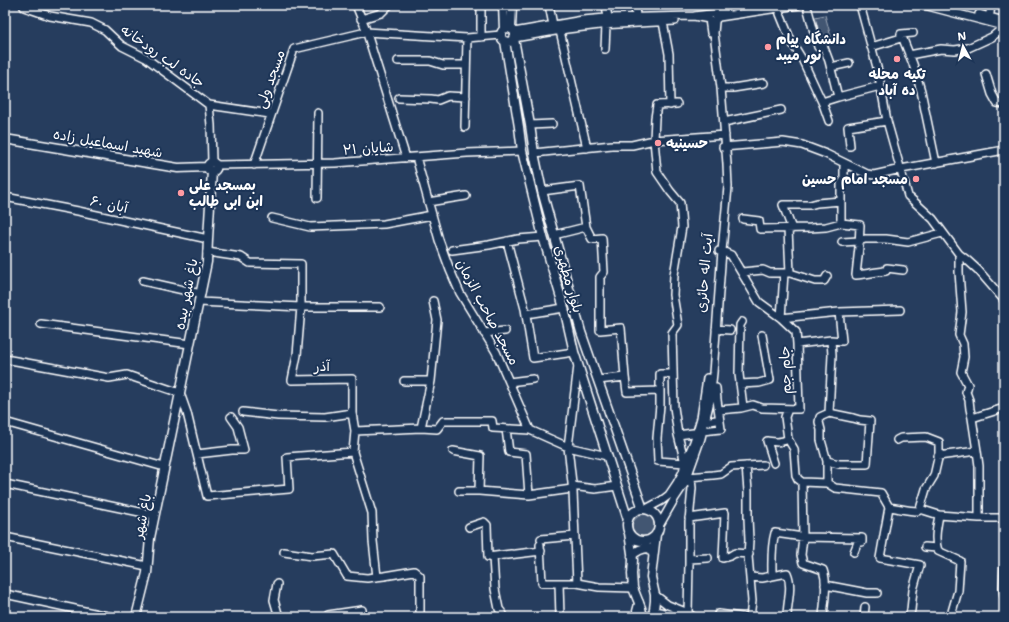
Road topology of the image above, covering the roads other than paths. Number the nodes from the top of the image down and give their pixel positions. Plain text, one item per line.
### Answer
1 (356, 5) edge
2 (389, 5) edge
3 (481, 5) edge
4 (504, 5) edge
5 (512, 5) edge
6 (549, 5) edge
7 (606, 5) edge
8 (635, 5) edge
9 (772, 5) edge
10 (798, 5) edge
11 (860, 5) edge
12 (924, 5) edge
13 (943, 5) edge
14 (991, 5) edge
15 (932, 6) edge
16 (24, 7) dead end
17 (951, 8) edge
18 (808, 10) dead end
19 (727, 12) junction
20 (780, 14) dead end
21 (694, 16) junction
22 (636, 17) junction
23 (719, 17) junction
24 (361, 19) junction
25 (709, 19) junction
26 (990, 20) junction
27 (607, 21) junction
28 (1004, 21) edge
29 (663, 22) junction
30 (554, 25) junction
31 (1004, 27) edge
32 (560, 30) junction
33 (366, 32) junction
34 (913, 32) dead end
35 (901, 34) junction
36 (509, 35) junction
37 (481, 37) junction
38 (466, 38) junction
39 (871, 47) junction
40 (605, 49) dead end
41 (910, 55) junction
42 (398, 60) dead end
43 (849, 63) dead end
44 (466, 65) junction
45 (831, 67) junction
46 (986, 74) dead end
47 (764, 83) dead end
48 (880, 86) junction
49 (721, 88) junction
50 (838, 96) junction
51 (466, 97) junction
52 (399, 98) dead end
53 (823, 103) junction
54 (1004, 104) edge
55 (209, 105) junction
56 (781, 110) dead end
57 (318, 113) dead end
58 (270, 114) junction
59 (829, 121) dead end
60 (886, 121) junction
61 (724, 122) junction
62 (552, 124) dead end
63 (530, 125) junction
64 (465, 127) dead end
65 (724, 135) junction
66 (5, 138) edge
67 (654, 140) junction
68 (850, 146) dead end
69 (724, 147) junction
70 (587, 148) junction
71 (1004, 150) edge
72 (522, 152) junction
73 (534, 153) junction
74 (416, 157) junction
75 (406, 158) junction
76 (844, 163) junction
77 (936, 163) junction
78 (317, 164) junction
79 (254, 165) junction
80 (212, 166) junction
81 (900, 169) junction
82 (542, 191) junction
83 (466, 196) dead end
84 (5, 197) edge
85 (317, 198) dead end
86 (841, 201) junction
87 (428, 202) junction
88 (432, 215) junction
89 (272, 218) dead end
90 (743, 219) dead end
91 (841, 223) junction
92 (586, 227) junction
93 (790, 229) junction
94 (942, 233) junction
95 (554, 235) junction
96 (543, 237) junction
97 (208, 239) junction
98 (507, 241) junction
99 (859, 241) junction
100 (842, 242) dead end
101 (452, 250) dead end
102 (721, 251) junction
103 (207, 252) junction
104 (959, 254) junction
105 (902, 270) dead end
106 (742, 272) junction
107 (787, 273) junction
108 (827, 276) dead end
109 (566, 277) junction
110 (556, 280) junction
111 (143, 282) dead end
112 (200, 294) junction
113 (1004, 300) edge
114 (433, 301) dead end
115 (199, 302) junction
116 (301, 307) junction
117 (380, 307) dead end
118 (564, 308) junction
119 (900, 310) dead end
120 (840, 312) junction
121 (526, 314) junction
122 (781, 318) junction
123 (742, 322) dead end
124 (41, 324) dead end
125 (716, 329) junction
126 (730, 330) dead end
127 (505, 331) dead end
128 (484, 333) junction
129 (762, 335) dead end
130 (831, 340) junction
131 (190, 344) junction
132 (797, 344) junction
133 (574, 352) junction
134 (5, 359) edge
135 (578, 365) junction
136 (674, 374) junction
137 (625, 377) junction
138 (533, 379) dead end
139 (598, 380) junction
140 (404, 381) dead end
141 (431, 381) junction
142 (509, 382) junction
143 (740, 384) junction
144 (716, 388) dead end
145 (660, 390) junction
146 (180, 393) junction
147 (607, 406) junction
148 (743, 407) junction
149 (1004, 408) edge
150 (788, 409) junction
151 (718, 410) junction
152 (593, 411) junction
153 (243, 412) dead end
154 (352, 413) junction
155 (829, 413) junction
156 (231, 417) dead end
157 (972, 418) junction
158 (174, 420) joint
159 (716, 420) dead end
160 (5, 422) edge
161 (705, 422) junction
162 (421, 428) junction
163 (506, 429) junction
164 (530, 430) junction
165 (355, 431) junction
166 (702, 431) junction
167 (693, 433) dead end
168 (678, 436) junction
169 (788, 439) junction
170 (897, 440) dead end
171 (568, 447) junction
172 (453, 451) dead end
173 (977, 451) junction
174 (353, 452) junction
175 (197, 454) junction
176 (607, 456) junction
177 (938, 456) junction
178 (827, 461) junction
179 (774, 463) dead end
180 (763, 464) dead end
181 (688, 465) junction
182 (746, 466) junction
183 (164, 467) junction
184 (684, 476) junction
185 (802, 482) junction
186 (827, 483) junction
187 (5, 484) edge
188 (617, 486) junction
189 (572, 487) junction
190 (459, 491) dead end
191 (479, 491) junction
192 (529, 494) junction
193 (889, 507) junction
194 (644, 509) junction
195 (920, 509) junction
196 (154, 515) junction
197 (940, 515) junction
198 (689, 518) junction
199 (979, 518) junction
200 (1004, 518) edge
201 (628, 520) junction
202 (469, 527) dead end
203 (658, 530) junction
204 (629, 533) junction
205 (575, 536) junction
206 (5, 537) edge
207 (803, 537) junction
208 (541, 545) junction
209 (925, 547) dead end
210 (937, 548) junction
211 (284, 552) dead end
212 (854, 552) dead end
213 (653, 554) junction
214 (748, 554) junction
215 (632, 556) junction
216 (491, 557) junction
217 (708, 558) dead end
218 (689, 559) junction
219 (147, 566) junction
220 (1004, 568) edge
221 (772, 575) junction
222 (377, 577) junction
223 (750, 577) junction
224 (559, 583) junction
225 (577, 583) junction
226 (277, 584) dead end
227 (825, 585) junction
228 (633, 588) junction
229 (877, 593) dead end
230 (5, 594) edge
231 (655, 595) junction
232 (1004, 596) edge
233 (640, 605) junction
234 (865, 607) dead end
235 (328, 614) dead end
236 (653, 614) edge
237 (689, 616) edge
238 (952, 616) edge
239 (112, 617) edge
240 (136, 617) edge
241 (278, 617) edge
242 (362, 617) edge
243 (420, 617) edge
244 (502, 617) edge
245 (560, 617) edge
246 (635, 617) edge
247 (643, 617) edge
248 (717, 617) edge
249 (742, 617) edge
250 (750, 617) edge
251 (787, 617) edge
252 (823, 617) edge
253 (864, 617) edge
254 (909, 617) edge

1 - 24 street
2 - 24 street
3 - 37 street
4 - 36 main road, بلوار مطهری
5 - 36 main road, بلوار مطهری
6 - 30 street
7 - 27 street
8 - 22 street
9 - 19 street
10 - 23 street
11 - 39 street
12 - 15 street
13 - 17 street
14 - 26 street
15 - 17 street
16 - 55 street, جاده لب رودخانه
17 - 26 street
18 - 45 street
19 - 21 street
19 - 23 street
20 - 53 street
21 - 22 street
21 - 25 street
22 - 27 street
23 - 25 street
23 - 49 street, آیت اله حائری
24 - 33 street
25 - 29 street
25 - 65 street, آیت اله حائری
26 - 28 street
26 - 31 street
27 - 29 street
27 - 30 street
27 - 32 street
27 - 40 street
29 - 67 street
30 - 32 street
30 - 36 street
31 - 41 street
32 - 36 street
32 - 70 street
33 - 38 street
33 - 58 street, مسجد ولی
33 - 75 street
34 - 35 street
35 - 39 street
35 - 41 street
36 - 37 street
36 - 63 main road, بلوار مطهری
36 - 72 main road, بلوار مطهری
37 - 38 street
38 - 44 street
39 - 48 street
41 - 77 street
42 - 44 street
43 - 45 street
44 - 51 street
45 - 50 street
46 - 54 street
47 - 49 street
48 - 50 street
48 - 60 street
49 - 61 street, آیت اله حائری
50 - 53 street
51 - 52 street
51 - 64 street
53 - 59 street
55 - 58 street
55 - 80 street, جاده لب رودخانه
56 - 61 street
57 - 78 street
58 - 79 street, مسجد ولی
60 - 68 street
60 - 81 street
61 - 65 street, آیت اله حائری
62 - 63 street
63 - 73 main road, بلوار مطهری
65 - 67 street
65 - 69 street, آیت اله حائری
66 - 80 main road, شهید اسماعیل زاده
67 - 70 street
67 - 136 street
69 - 76 street
69 - 102 street, آیت اله حائری
70 - 73 street
71 - 77 street
72 - 74 street, شایان ۲۱
72 - 96 main road, بلوار مطهری
73 - 82 main road, بلوار مطهری
74 - 75 street, شایان ۲۱
74 - 87 street, مسجد صاحب الزمان
75 - 78 street, شایان ۲۱
76 - 81 street
76 - 86 street
77 - 81 street
78 - 79 street, شایان ۲۱
78 - 85 street
79 - 80 street, شایان ۲۱
80 - 97 main road, باغ شهر بیده
81 - 94 street
82 - 92 street
82 - 95 main road, بلوار مطهری
83 - 87 street
84 - 97 street, آبان ۶۰
86 - 91 street
86 - 93 street
87 - 88 street, مسجد صاحب الزمان
88 - 89 street
88 - 128 street, مسجد صاحب الزمان
90 - 93 street
91 - 93 street
91 - 99 street
92 - 95 street
92 - 137 street
93 - 107 street
94 - 99 street
94 - 104 street
95 - 109 main road, بلوار مطهری
96 - 98 street
96 - 110 main road, بلوار مطهری
97 - 103 main road, باغ شهر بیده
98 - 101 street
98 - 121 street
99 - 100 street
99 - 105 street
102 - 106 street, جام جم
102 - 125 street, آیت اله حائری
102 - 181 street, آیت اله حائری
103 - 112 main road, باغ شهر بیده
103 - 116 street
104 - 113 street
104 - 157 street
106 - 107 street
106 - 122 street, جام جم
107 - 108 street
107 - 122 street
109 - 110 main road
109 - 139 main road, بلوار مطهری
110 - 118 main road, بلوار مطهری
111 - 112 street
112 - 115 main road, باغ شهر بیده
114 - 141 street
115 - 116 street
115 - 131 main road, باغ شهر بیده
116 - 117 street
116 - 154 street, آذر
118 - 121 street
118 - 133 main road, بلوار مطهری
119 - 120 street
120 - 122 street
120 - 130 street
121 - 133 street
122 - 132 street, جام جم
123 - 143 street
124 - 131 street
125 - 126 street
125 - 161 street, آیت اله حائری
127 - 128 street
128 - 142 street, مسجد صاحب الزمان
129 - 143 street
130 - 132 street
130 - 155 street
131 - 146 main road, باغ شهر بیده
132 - 150 street, جام جم
133 - 135 main road, بلوار مطهری
134 - 146 street
135 - 152 main road, بلوار مطهری
135 - 171 street
136 - 145 street
136 - 168 street
137 - 139 street
137 - 145 street
138 - 142 street
139 - 147 main road, بلوار مطهری
140 - 141 street
141 - 162 street
142 - 164 street, مسجد صاحب الزمان
143 - 148 street
144 - 151 street
145 - 181 street
146 - 158 main road, باغ شهر بیده
146 - 175 street
147 - 152 main road
147 - 194 main road, بلوار مطهری
148 - 150 street, جام جم
148 - 151 street, جام جم
149 - 157 street
150 - 169 street
151 - 166 street
152 - 176 main road, بلوار مطهری
153 - 154 street
154 - 165 street, آذر
155 - 178 street
155 - 178 street
156 - 175 street
157 - 173 street
158 - 183 main road, باغ شهر
159 - 161 street
160 - 183 street
161 - 166 street, آیت اله حائری
162 - 163 street
162 - 165 street
163 - 164 street
163 - 192 street
164 - 171 street
165 - 174 street, آذر
166 - 181 street, آیت اله حائری
167 - 168 street
168 - 181 street
169 - 179 street
169 - 185 street
170 - 177 street
171 - 176 street
171 - 189 street
172 - 191 street
173 - 177 street
173 - 199 street
174 - 175 street
174 - 222 street, آذر
176 - 188 main road, بلوار مطهری
177 - 195 street
178 - 186 street
180 - 182 street
181 - 184 street, آیت اله حائری
182 - 184 street
182 - 214 street
183 - 196 main road, باغ شهر
184 - 194 street, آیت اله حائری
184 - 198 street
184 - 203 street, آیت اله حائری
185 - 186 street
185 - 207 street
186 - 193 street
187 - 196 street
188 - 189 street
188 - 201 main road, بلوار مطهری
189 - 192 street
189 - 205 street
190 - 191 street
191 - 192 street
193 - 195 street
193 - 254 street
194 - 201 main road
194 - 203 main road
195 - 197 street
196 - 219 main road, باغ شهر
197 - 199 street
197 - 210 street
198 - 214 street
198 - 218 street
199 - 200 street
201 - 204 main road
202 - 216 street
203 - 204 main road
203 - 213 main road, آیت اله حائری
204 - 215 main road
205 - 208 street
205 - 225 street
206 - 219 street
207 - 212 street
207 - 221 street
207 - 227 street
208 - 216 street
208 - 224 street
209 - 210 street
210 - 238 street
211 - 222 street
213 - 215 main road
213 - 231 main road, آیت اله حائری
214 - 223 street
215 - 228 main road
216 - 244 street
217 - 218 street
218 - 237 street
219 - 240 main road, باغ شهر
220 - 232 street
221 - 223 street
221 - 251 street
222 - 243 street
223 - 250 street
224 - 225 street
224 - 245 street
225 - 228 street
226 - 241 street
227 - 229 street
227 - 252 street
228 - 233 main road
230 - 239 street
231 - 236 main road, آیت اله حائری
231 - 237 street
233 - 236 main road
233 - 246 street
233 - 247 main road
234 - 253 street
235 - 242 street
236 - 237 street
248 - 249 street

